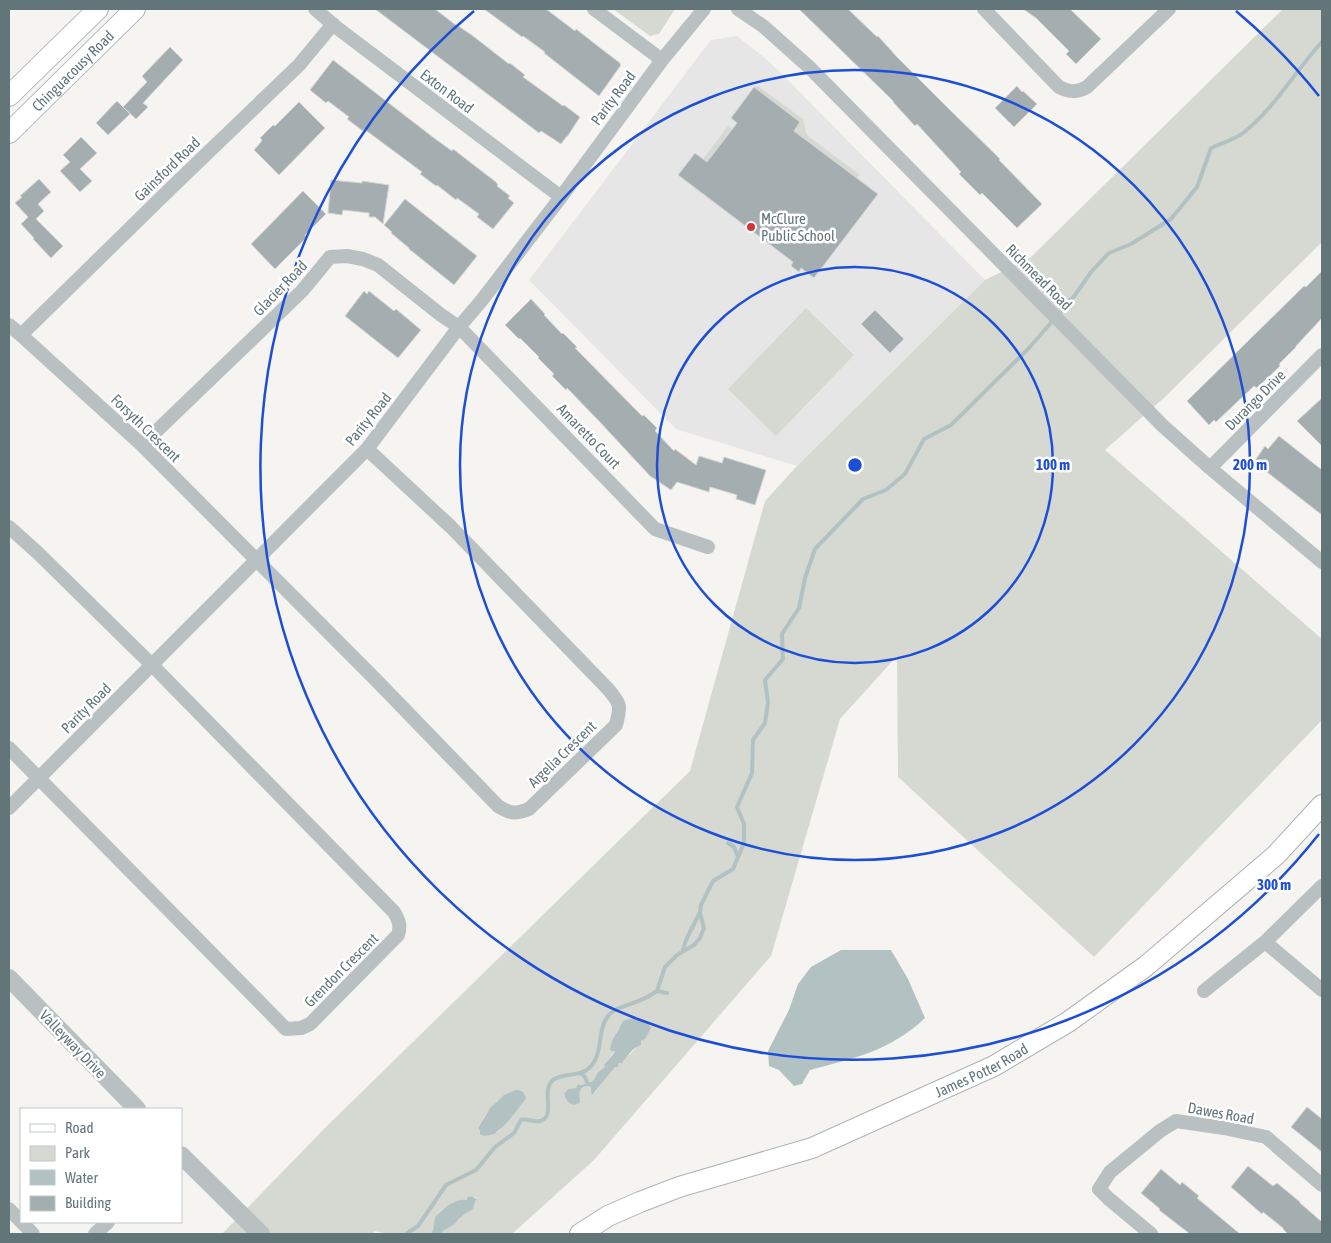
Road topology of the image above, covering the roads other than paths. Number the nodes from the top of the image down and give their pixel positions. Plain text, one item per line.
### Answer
1 (98, 9) edge
2 (135, 9) edge
3 (315, 9) edge
4 (594, 9) edge
5 (704, 9) edge
6 (738, 9) edge
7 (984, 9) edge
8 (1168, 9) edge
9 (333, 24) junction
10 (662, 60) junction
11 (9, 96) edge
12 (9, 133) edge
13 (561, 197) junction
14 (9, 325) edge
15 (459, 327) junction
16 (21, 335) junction
17 (1322, 355) edge
18 (142, 445) junction
19 (367, 449) junction
20 (1210, 468) junction
21 (9, 527) edge
22 (708, 547) dead end
23 (257, 560) junction
24 (1322, 562) edge
25 (152, 665) junction
26 (9, 748) edge
27 (39, 778) junction
28 (1322, 805) edge
29 (9, 808) edge
30 (1322, 886) edge
31 (1265, 942) junction
32 (9, 978) edge
33 (1322, 990) edge
34 (1204, 991) dead end
35 (136, 1108) edge
36 (182, 1156) edge
37 (1322, 1185) edge
38 (9, 1210) edge
39 (20, 1221) edge
40 (22, 1223) edge
41 (107, 1223) edge
42 (33, 1234) edge
43 (95, 1234) edge
44 (261, 1234) edge
45 (580, 1234) edge
46 (1151, 1234) edge

1 - 11 main road, Chinguacousy Road
2 - 12 main road, Chinguacousy Road
3 - 9 street, Exton Road
4 - 10 street
5 - 10 street, Parity Road
6 - 20 street, Richmead Road
7 - 8 street
9 - 13 street, Exton Road
9 - 16 street, Gainsford Road
10 - 13 street, Parity Road
13 - 15 street, Parity Road
14 - 16 street, Forsyth Crescent
15 - 18 street, Glacier Road
15 - 19 street, Parity Road
15 - 22 street, Amaretto Court
16 - 18 street, Forsyth Crescent
17 - 20 street, Durango Drive
18 - 23 street, Forsyth Crescent
19 - 23 street, Parity Road
19 - 23 street, Argelia Crescent
20 - 24 street, Richmead Road
21 - 25 street
23 - 25 street, Parity Road
25 - 27 street, Parity Road
25 - 27 street, Grendon Crescent
26 - 27 street
27 - 29 street, Parity Road
28 - 45 main road, James Potter Road
30 - 31 street
31 - 33 street
31 - 34 street
32 - 35 street, Valleyway Drive
36 - 44 street
37 - 46 street, Dawes Road
38 - 39 street
40 - 42 street
41 - 43 street

